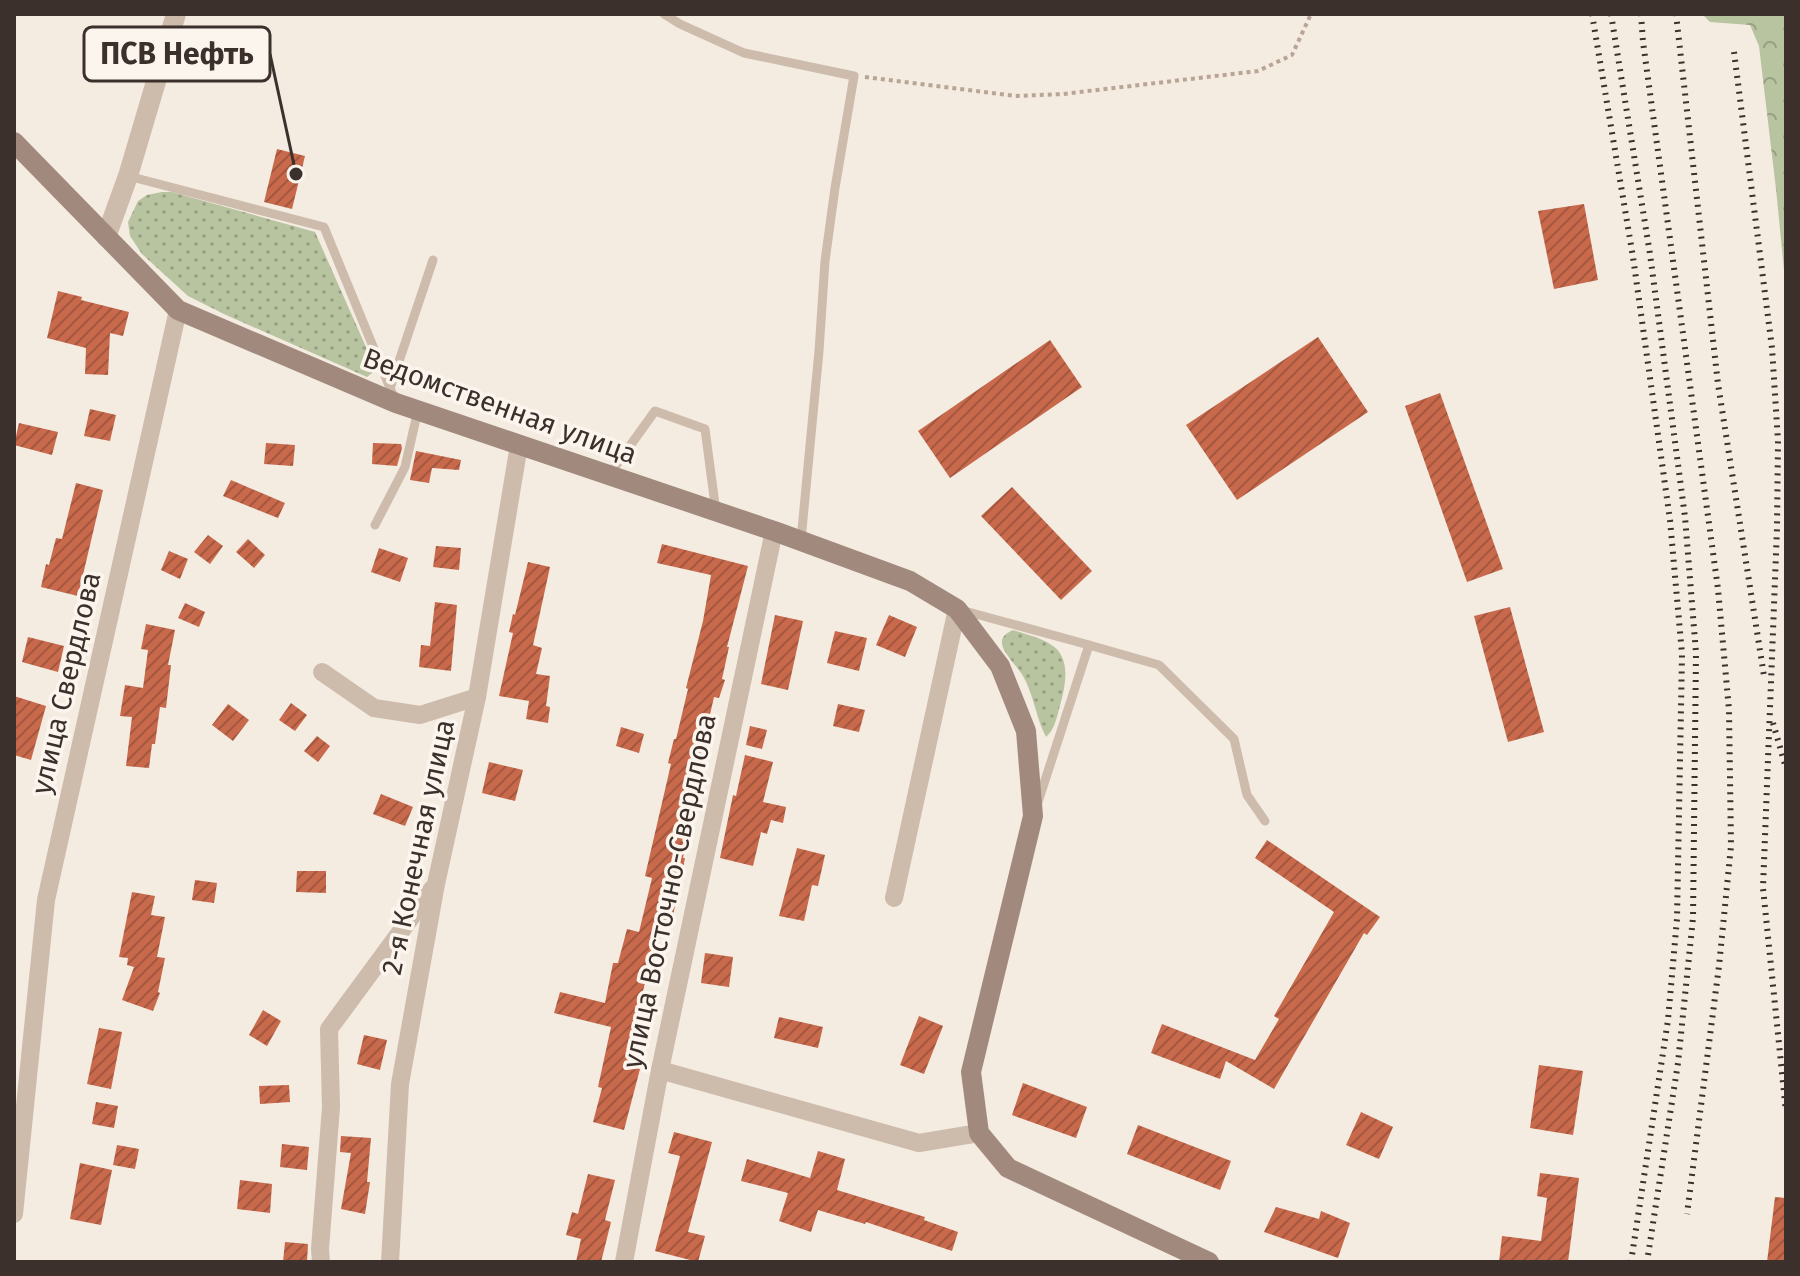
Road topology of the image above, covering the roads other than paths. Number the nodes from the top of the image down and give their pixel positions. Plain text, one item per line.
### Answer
1 (176, 14) edge
2 (664, 14) edge
3 (15, 147) edge
4 (128, 176) junction
5 (106, 237) junction
6 (433, 260) dead end
7 (178, 310) junction
8 (393, 396) junction
9 (418, 410) junction
10 (519, 445) junction
11 (609, 475) junction
12 (716, 512) junction
13 (375, 525) dead end
14 (774, 531) junction
15 (801, 541) junction
16 (957, 609) junction
17 (1089, 645) junction
18 (322, 672) dead end
19 (477, 697) junction
20 (1033, 816) junction
21 (1265, 821) dead end
22 (436, 884) junction
23 (894, 898) dead end
24 (660, 1070) junction
25 (979, 1133) junction
26 (14, 1214) edge
27 (321, 1262) edge
28 (390, 1262) edge
29 (624, 1262) edge
30 (1209, 1262) edge

1 - 4 street
2 - 15 lane
3 - 5 main road, Ведомственная улица
4 - 5 street
4 - 8 lane
5 - 7 main road, Ведомственная улица
6 - 8 lane
7 - 8 main road, Ведомственная улица
7 - 26 street, улица Свердлова
8 - 9 main road, Ведомственная улица
9 - 10 main road, Ведомственная улица
9 - 13 lane
10 - 11 main road, Ведомственная улица
10 - 19 street, 2-я Конечная улица
11 - 12 main road, Ведомственная улица
11 - 12 lane
12 - 14 main road, Ведомственная улица
14 - 15 main road, Ведомственная улица
14 - 24 street, улица Восточно-Свердлова
15 - 16 main road, Ведомственная улица
16 - 17 lane
16 - 20 main road, Ведомственная улица
16 - 23 street
17 - 20 lane
17 - 21 lane
18 - 19 street
19 - 22 street, 2-я Конечная улица
20 - 25 main road, Ведомственная улица
22 - 27 street
22 - 28 street, 2-я Конечная улица
24 - 25 street
24 - 29 street, улица Восточно-Свердлова
25 - 30 main road

